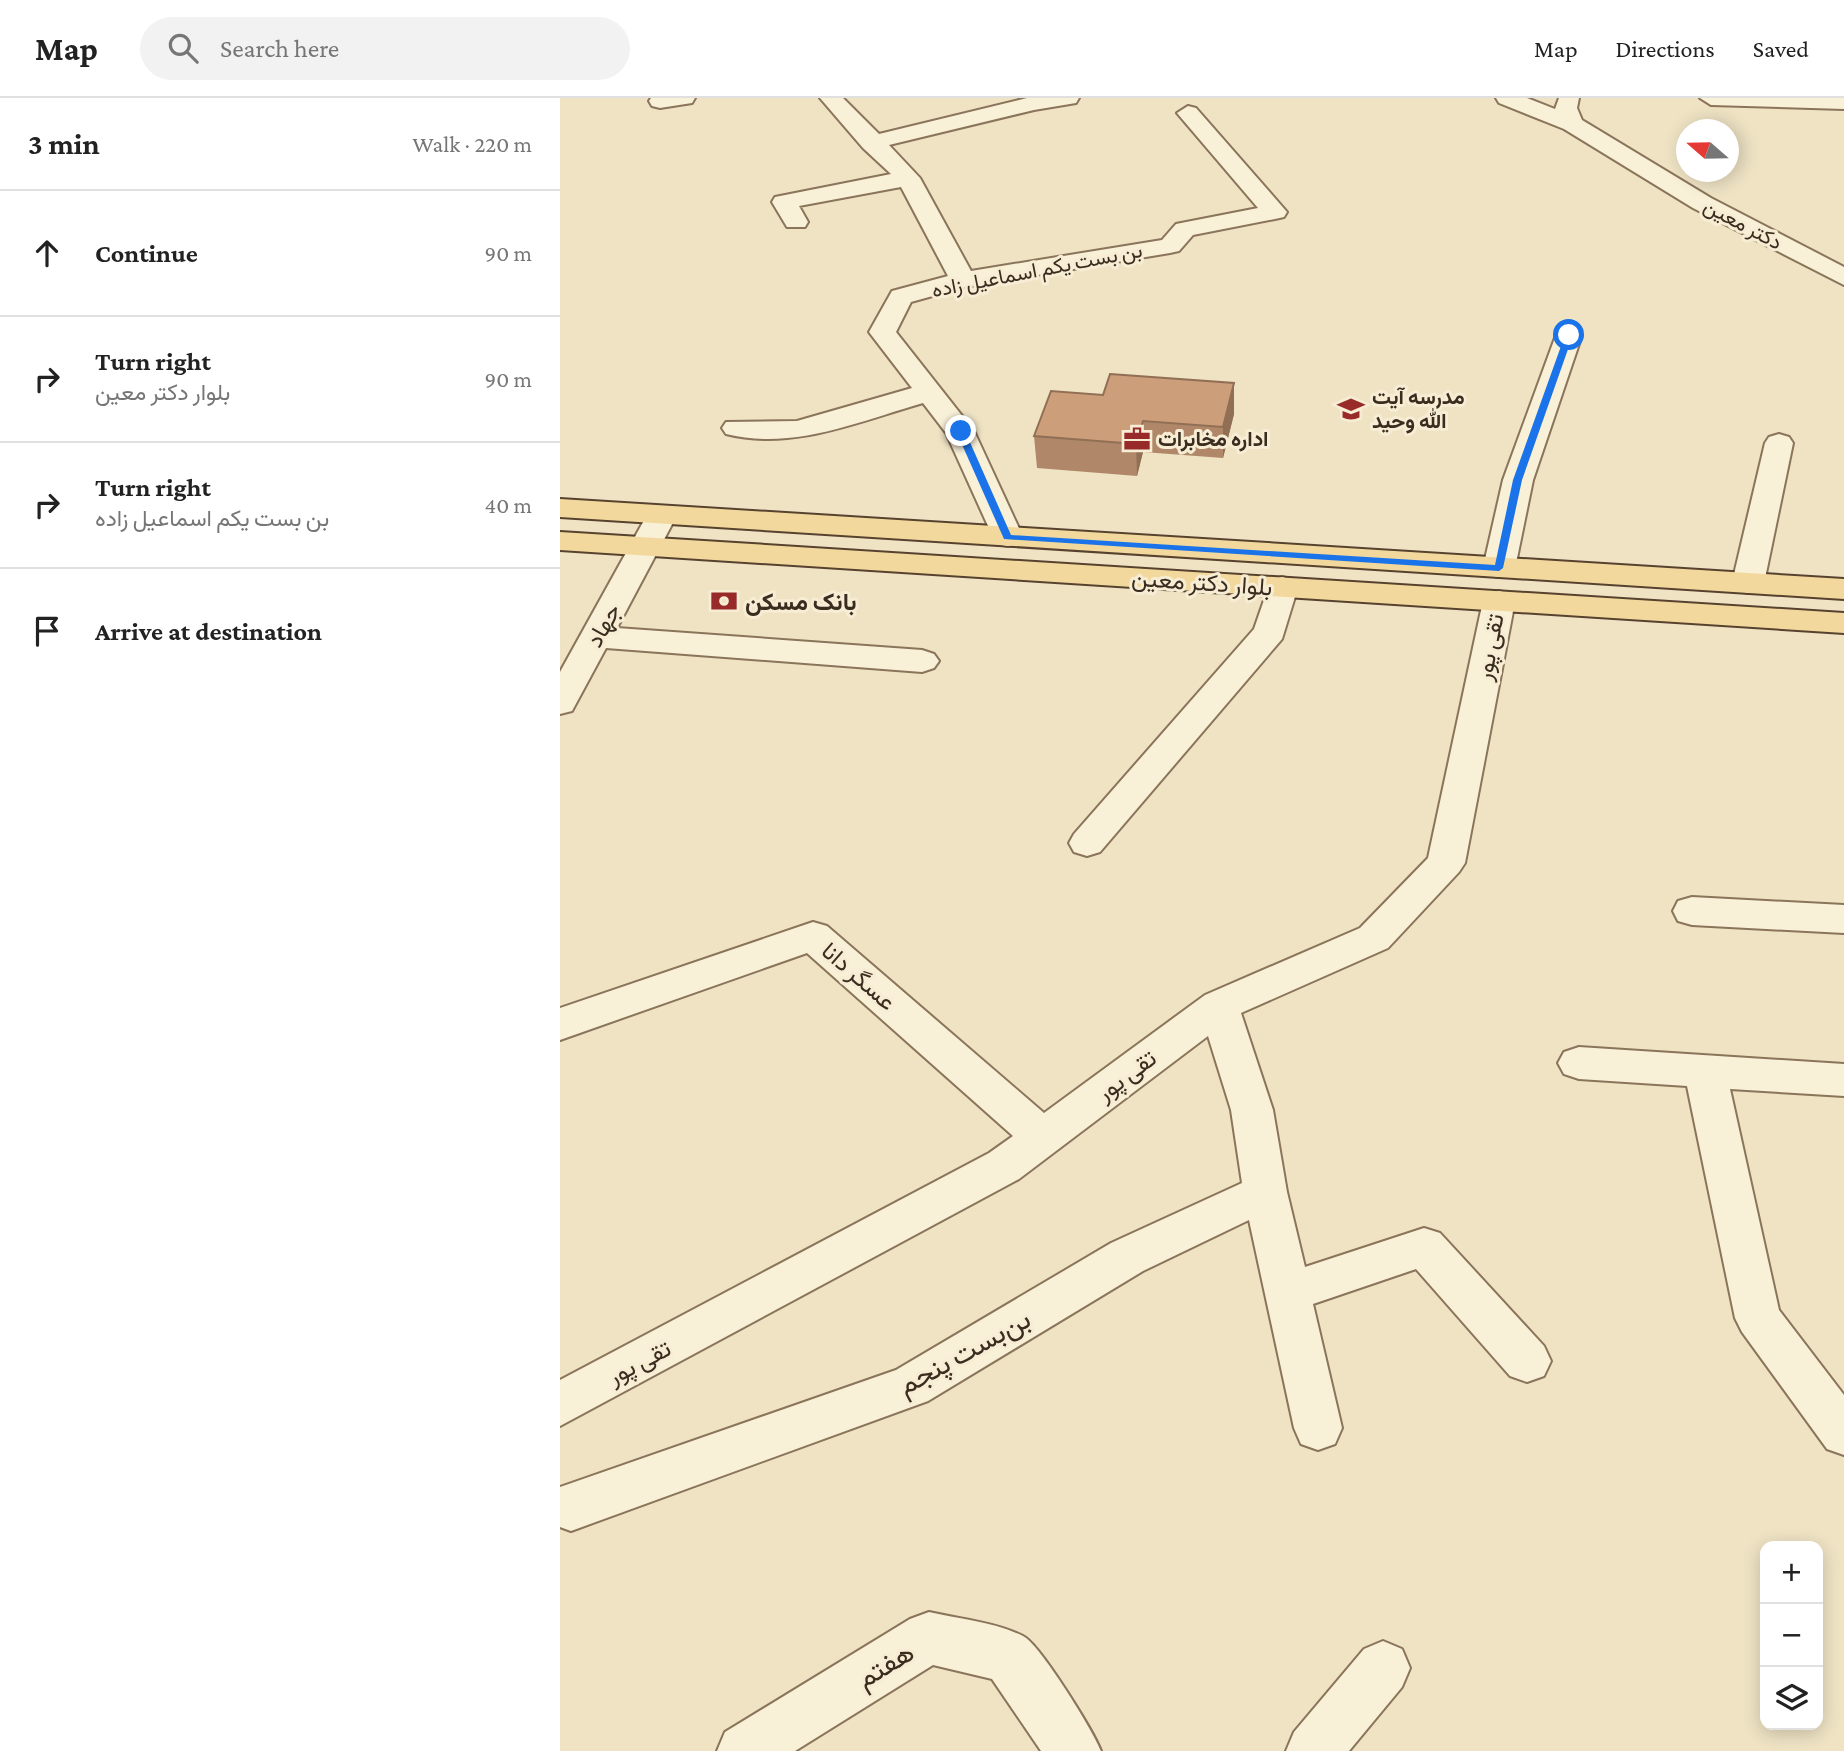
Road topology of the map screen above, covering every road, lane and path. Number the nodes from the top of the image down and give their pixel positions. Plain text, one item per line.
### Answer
1 (684, 98) edge
2 (831, 98) edge
3 (1068, 98) edge
4 (1507, 98) edge
5 (1569, 98) edge
6 (1711, 98) edge
7 (660, 101) dead end
8 (1844, 102) edge
9 (1188, 113) dead end
10 (1572, 124) junction
11 (871, 143) junction
12 (908, 178) junction
13 (796, 222) dead end
14 (1844, 277) edge
15 (963, 280) junction
16 (1569, 335) dead end
17 (929, 392) junction
18 (736, 428) dead end
19 (1779, 443) dead end
20 (560, 508) edge
21 (662, 516) junction
22 (1007, 537) junction
23 (560, 541) edge
24 (645, 546) junction
25 (1748, 583) junction
26 (1499, 584) junction
27 (1282, 587) junction
28 (1844, 589) edge
29 (1844, 623) edge
30 (596, 636) junction
31 (922, 660) dead end
32 (560, 703) edge
33 (1087, 843) dead end
34 (1692, 911) dead end
35 (1844, 919) edge
36 (1219, 1006) junction
37 (560, 1024) edge
38 (1579, 1063) dead end
39 (1704, 1071) junction
40 (1844, 1080) edge
41 (1043, 1137) junction
42 (1265, 1192) junction
43 (1287, 1293) junction
44 (1527, 1361) dead end
45 (560, 1404) edge
46 (1318, 1428) dead end
47 (1844, 1433) edge
48 (571, 1507) dead end
49 (1382, 1668) dead end
50 (744, 1751) edge
51 (1074, 1751) edge
52 (1312, 1751) edge

1 - 7 street
2 - 11 street
3 - 11 street
4 - 10 street, دکتر معین
5 - 10 street
6 - 8 street
9 - 15 street, بن بست یکم اسماعیل زاده
10 - 14 street, دکتر معین
11 - 12 street
12 - 13 street
12 - 15 street
15 - 17 street, بن بست یکم اسماعیل زاده
16 - 26 street, تقی پور
17 - 18 street
17 - 22 street, بن بست یکم اسماعیل زاده
19 - 25 street
20 - 21 main road, بلوار دکتر معین
21 - 22 main road, بلوار دکتر معین
21 - 24 street, جهاد
22 - 26 main road, بلوار دکتر معین
23 - 24 main road, بلوار دکتر معین
24 - 27 main road, بلوار دکتر معین
24 - 30 street, جهاد
25 - 26 main road, بلوار دکتر معین
25 - 28 main road, بلوار دکتر معین
26 - 27 main road, بلوار دکتر معین
26 - 29 main road, بلوار دکتر معین
26 - 36 street, تقی پور
27 - 33 street
30 - 31 street
30 - 32 street, جهاد
34 - 35 street
36 - 41 street, تقی پور
36 - 42 street
37 - 41 street, عسگر دانا
38 - 39 street
39 - 40 street
39 - 47 street
41 - 45 street, تقی پور
42 - 43 street
42 - 48 street, بن‌بست پنجم
43 - 44 street
43 - 46 street
49 - 52 street
50 - 51 street, هفتم

